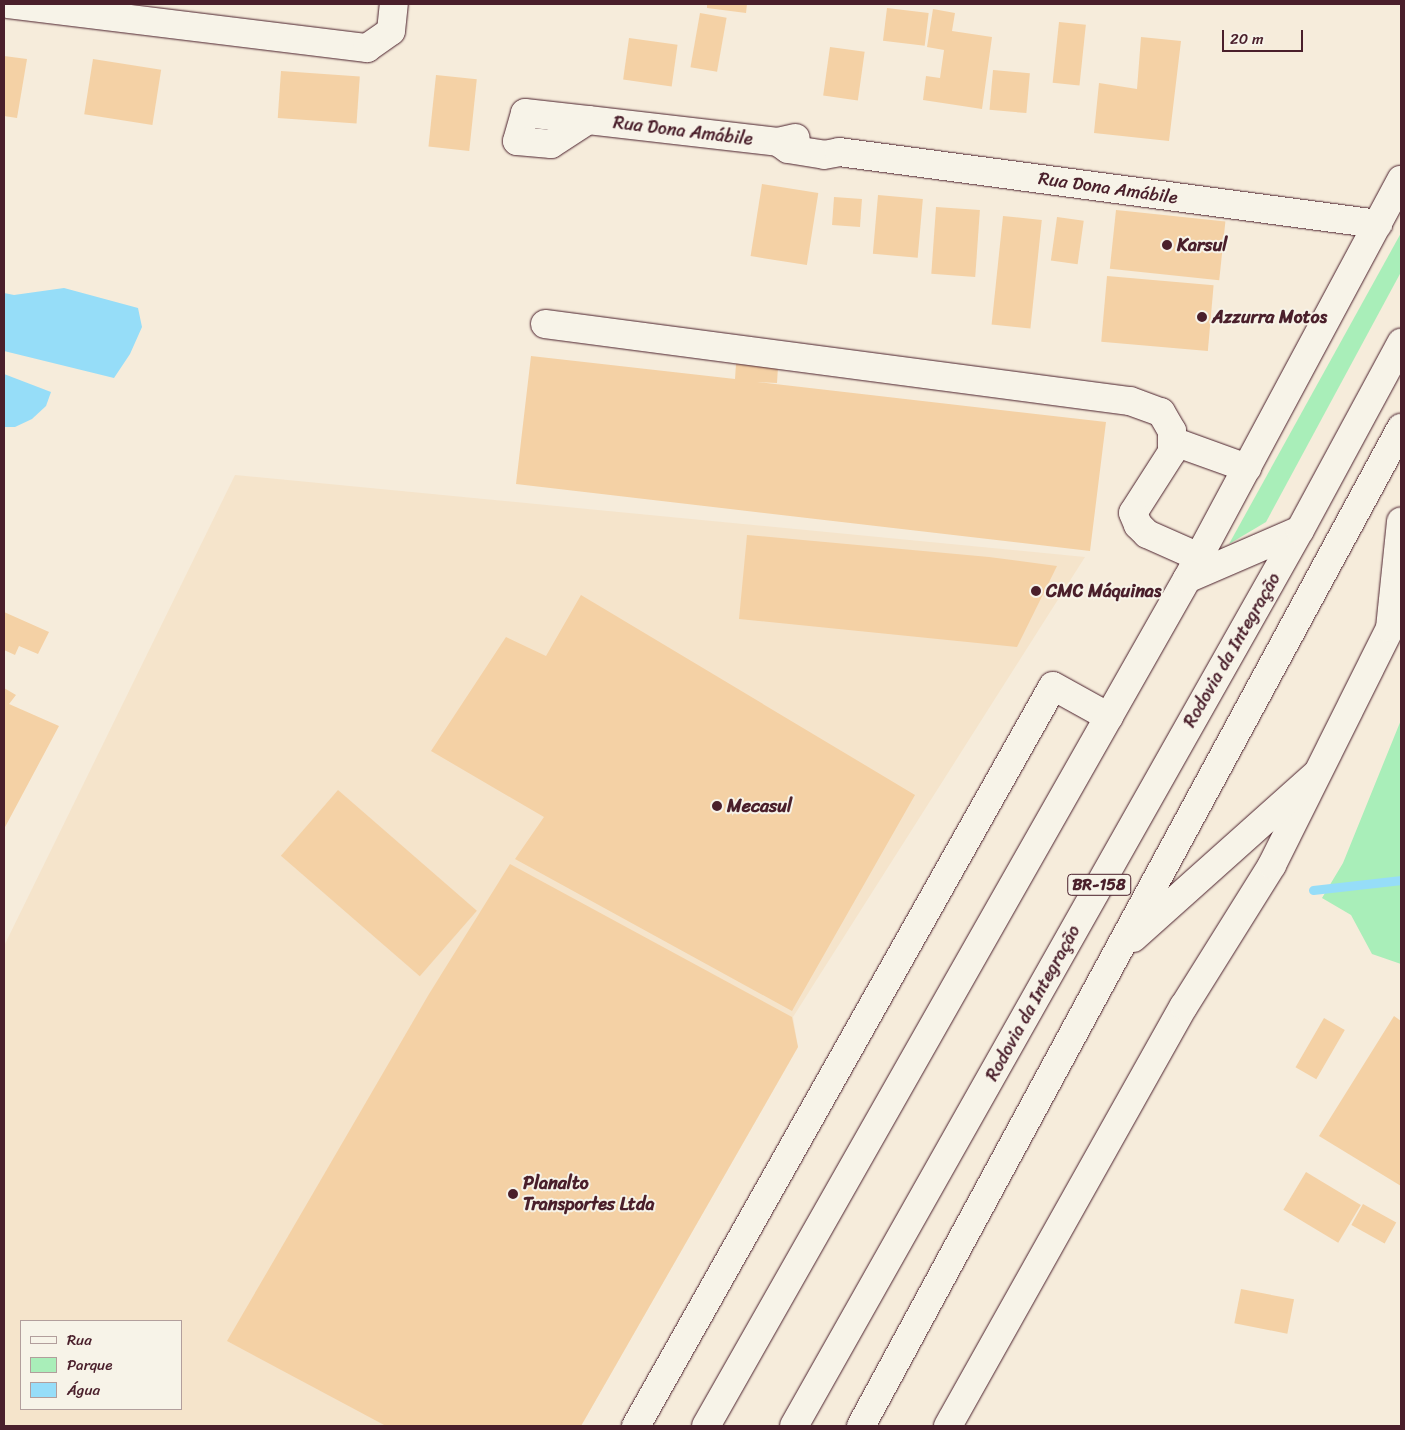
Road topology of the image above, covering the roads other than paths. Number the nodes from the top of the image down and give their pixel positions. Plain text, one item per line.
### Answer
1 (8, 4) edge
2 (394, 4) edge
3 (588, 120) dead end
4 (1401, 180) edge
5 (1378, 224) junction
6 (545, 324) dead end
7 (1401, 343) edge
8 (1401, 428) edge
9 (1172, 441) junction
10 (1247, 468) junction
11 (1401, 522) edge
12 (1300, 530) junction
13 (1193, 568) junction
14 (1395, 620) edge
15 (1109, 717) junction
16 (1315, 775) junction
17 (1119, 950) junction
18 (637, 1426) edge
19 (706, 1426) edge
20 (794, 1426) edge
21 (861, 1426) edge
22 (948, 1426) edge

1 - 2 main road
3 - 5 main road, Rua Dona Amábile
4 - 5 main road
5 - 10 main road
6 - 9 main road
7 - 12 main road, Rodovia da Integração / BR-158
8 - 17 main road, BR-158
9 - 10 main road
9 - 13 main road
10 - 13 main road
11 - 14 main road, BR-158
12 - 13 main road
12 - 20 main road, Rodovia da Integração / BR-158
13 - 15 main road
14 - 16 main road, BR-158
15 - 18 main road
15 - 19 main road
16 - 17 main road, BR-158
16 - 22 main road, BR-158
17 - 21 main road, BR-158

